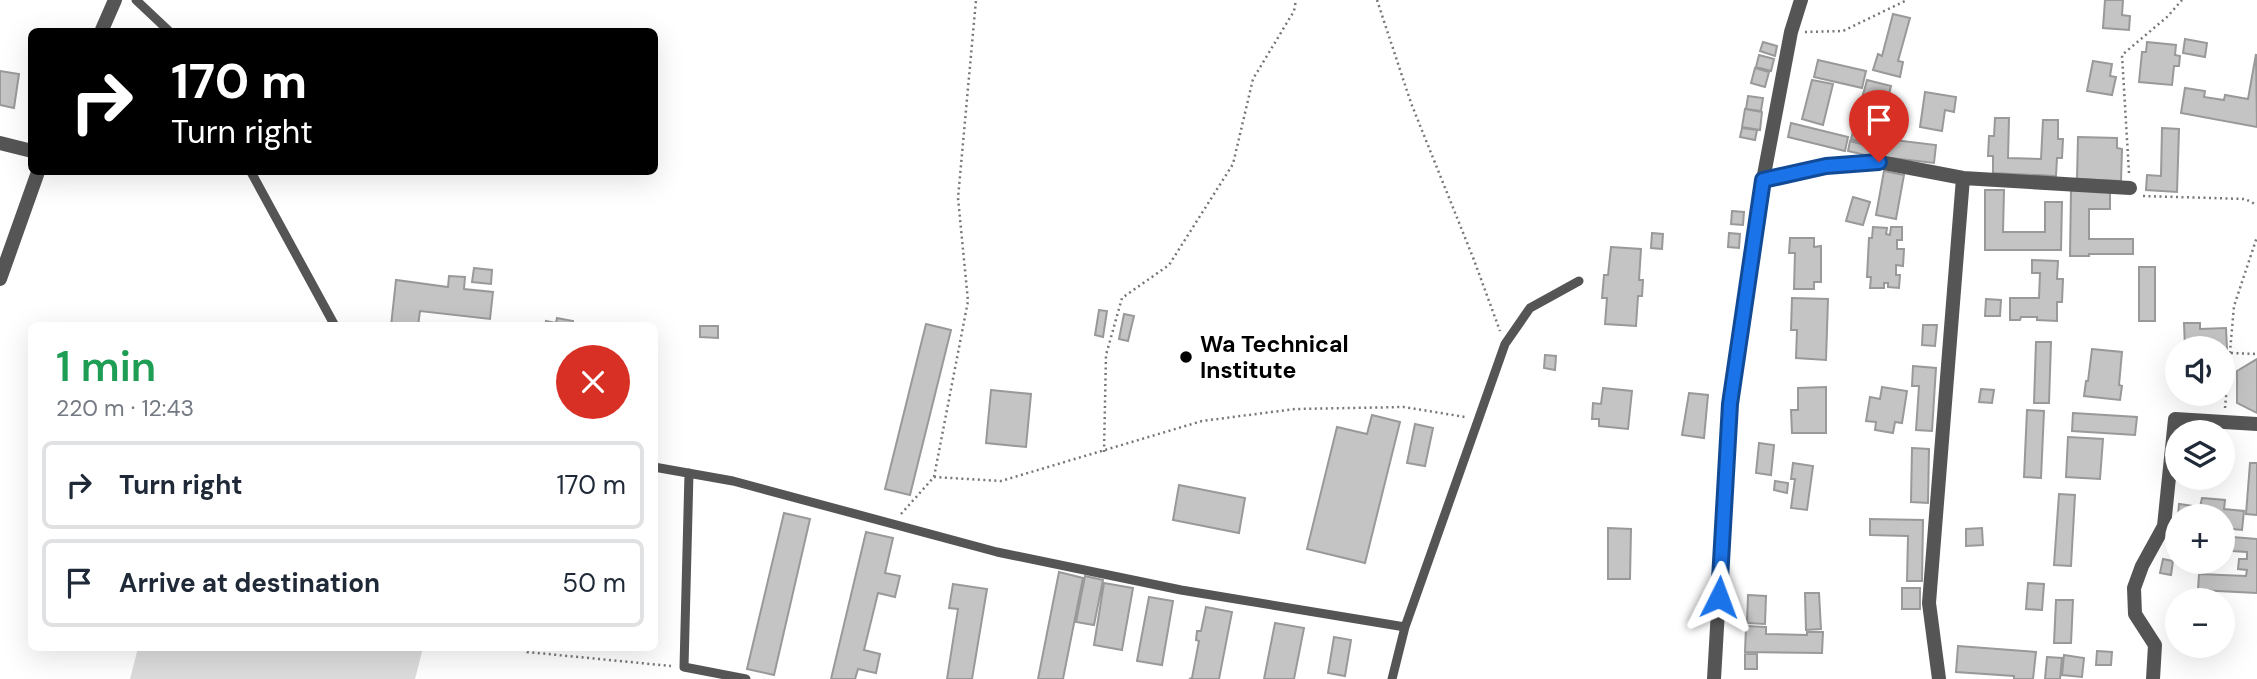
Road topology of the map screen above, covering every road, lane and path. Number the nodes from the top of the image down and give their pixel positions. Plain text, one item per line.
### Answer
1 (115, 0) edge
2 (136, 0) edge
3 (976, 0) edge
4 (1296, 0) edge
5 (1377, 0) edge
6 (1801, 0) edge
7 (1907, 0) edge
8 (2182, 0) edge
9 (103, 28) edge
10 (166, 28) edge
11 (1791, 32) junction
12 (0, 143) edge
13 (28, 150) edge
14 (37, 175) edge
15 (253, 175) edge
16 (1963, 178) junction
17 (1763, 180) junction
18 (2130, 188) junction
19 (2257, 205) edge
20 (2257, 237) edge
21 (0, 279) edge
22 (1579, 281) dead end
23 (333, 322) edge
24 (2232, 336) edge
25 (1505, 344) junction
26 (2235, 353) edge
27 (2257, 354) edge
28 (1479, 420) junction
29 (2235, 423) edge
30 (2257, 424) edge
31 (1104, 452) junction
32 (658, 468) edge
33 (689, 473) junction
34 (934, 477) junction
35 (2168, 490) edge
36 (892, 524) junction
37 (1405, 627) junction
38 (526, 651) edge
39 (684, 667) junction
40 (746, 679) edge
41 (1392, 679) edge
42 (1714, 679) edge
43 (1939, 679) edge
44 (2153, 679) edge

1 - 9 street
2 - 10 lane
3 - 34 path
4 - 31 path
5 - 25 path
6 - 11 street
7 - 11 path
8 - 18 path
11 - 17 street
12 - 13 street
14 - 21 street
15 - 23 lane
16 - 17 street
16 - 18 street
16 - 43 street
17 - 42 street
18 - 19 path
20 - 24 path
22 - 25 lane
25 - 28 lane
26 - 27 path
28 - 31 path
28 - 37 lane
29 - 30 street
31 - 34 path
32 - 33 lane
33 - 36 lane
33 - 39 lane
34 - 36 path
35 - 44 street
36 - 37 lane
37 - 41 lane
38 - 39 path
39 - 40 lane

